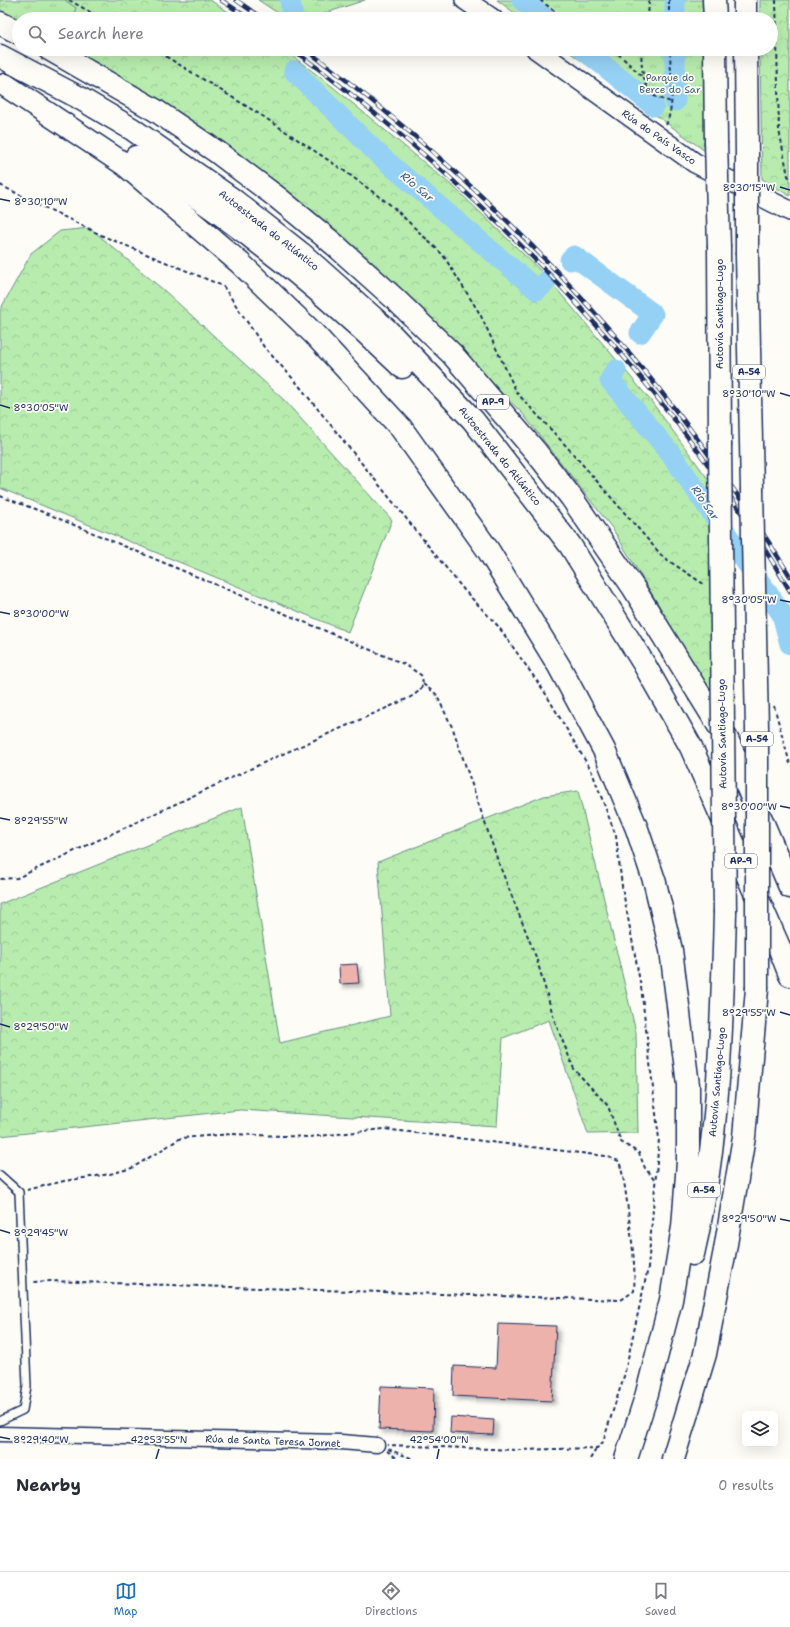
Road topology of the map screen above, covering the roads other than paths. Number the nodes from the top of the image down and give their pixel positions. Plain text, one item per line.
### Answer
1 (465, 0) edge
2 (714, 0) edge
3 (745, 0) edge
4 (483, 12) edge
5 (714, 12) edge
6 (745, 12) edge
7 (0, 24) edge
8 (12, 30) edge
9 (0, 56) edge
10 (61, 56) edge
11 (546, 56) edge
12 (715, 56) edge
13 (746, 56) edge
14 (2, 83) edge
15 (790, 211) edge
16 (593, 584) junction
17 (790, 887) edge
18 (790, 975) edge
19 (0, 1175) edge
20 (0, 1421) edge
21 (0, 1434) edge
22 (377, 1446) road end
23 (626, 1459) edge
24 (640, 1459) edge
25 (674, 1459) edge

1 - 4 street
2 - 5 highway
3 - 6 highway
7 - 8 highway
9 - 16 highway, Autoestrada do Atlántico / AP-9
10 - 17 highway, AP-9
11 - 15 street, Rúa do País Vasco
12 - 24 highway, Autovía Santiago-Lugo / A-54, bridge
13 - 25 highway, A-54, bridge
14 - 16 highway
14 - 23 highway
16 - 18 highway, Autoestrada do Atlántico / AP-9
19 - 20 lane
21 - 22 street, Rúa de Santa Teresa Jornet

